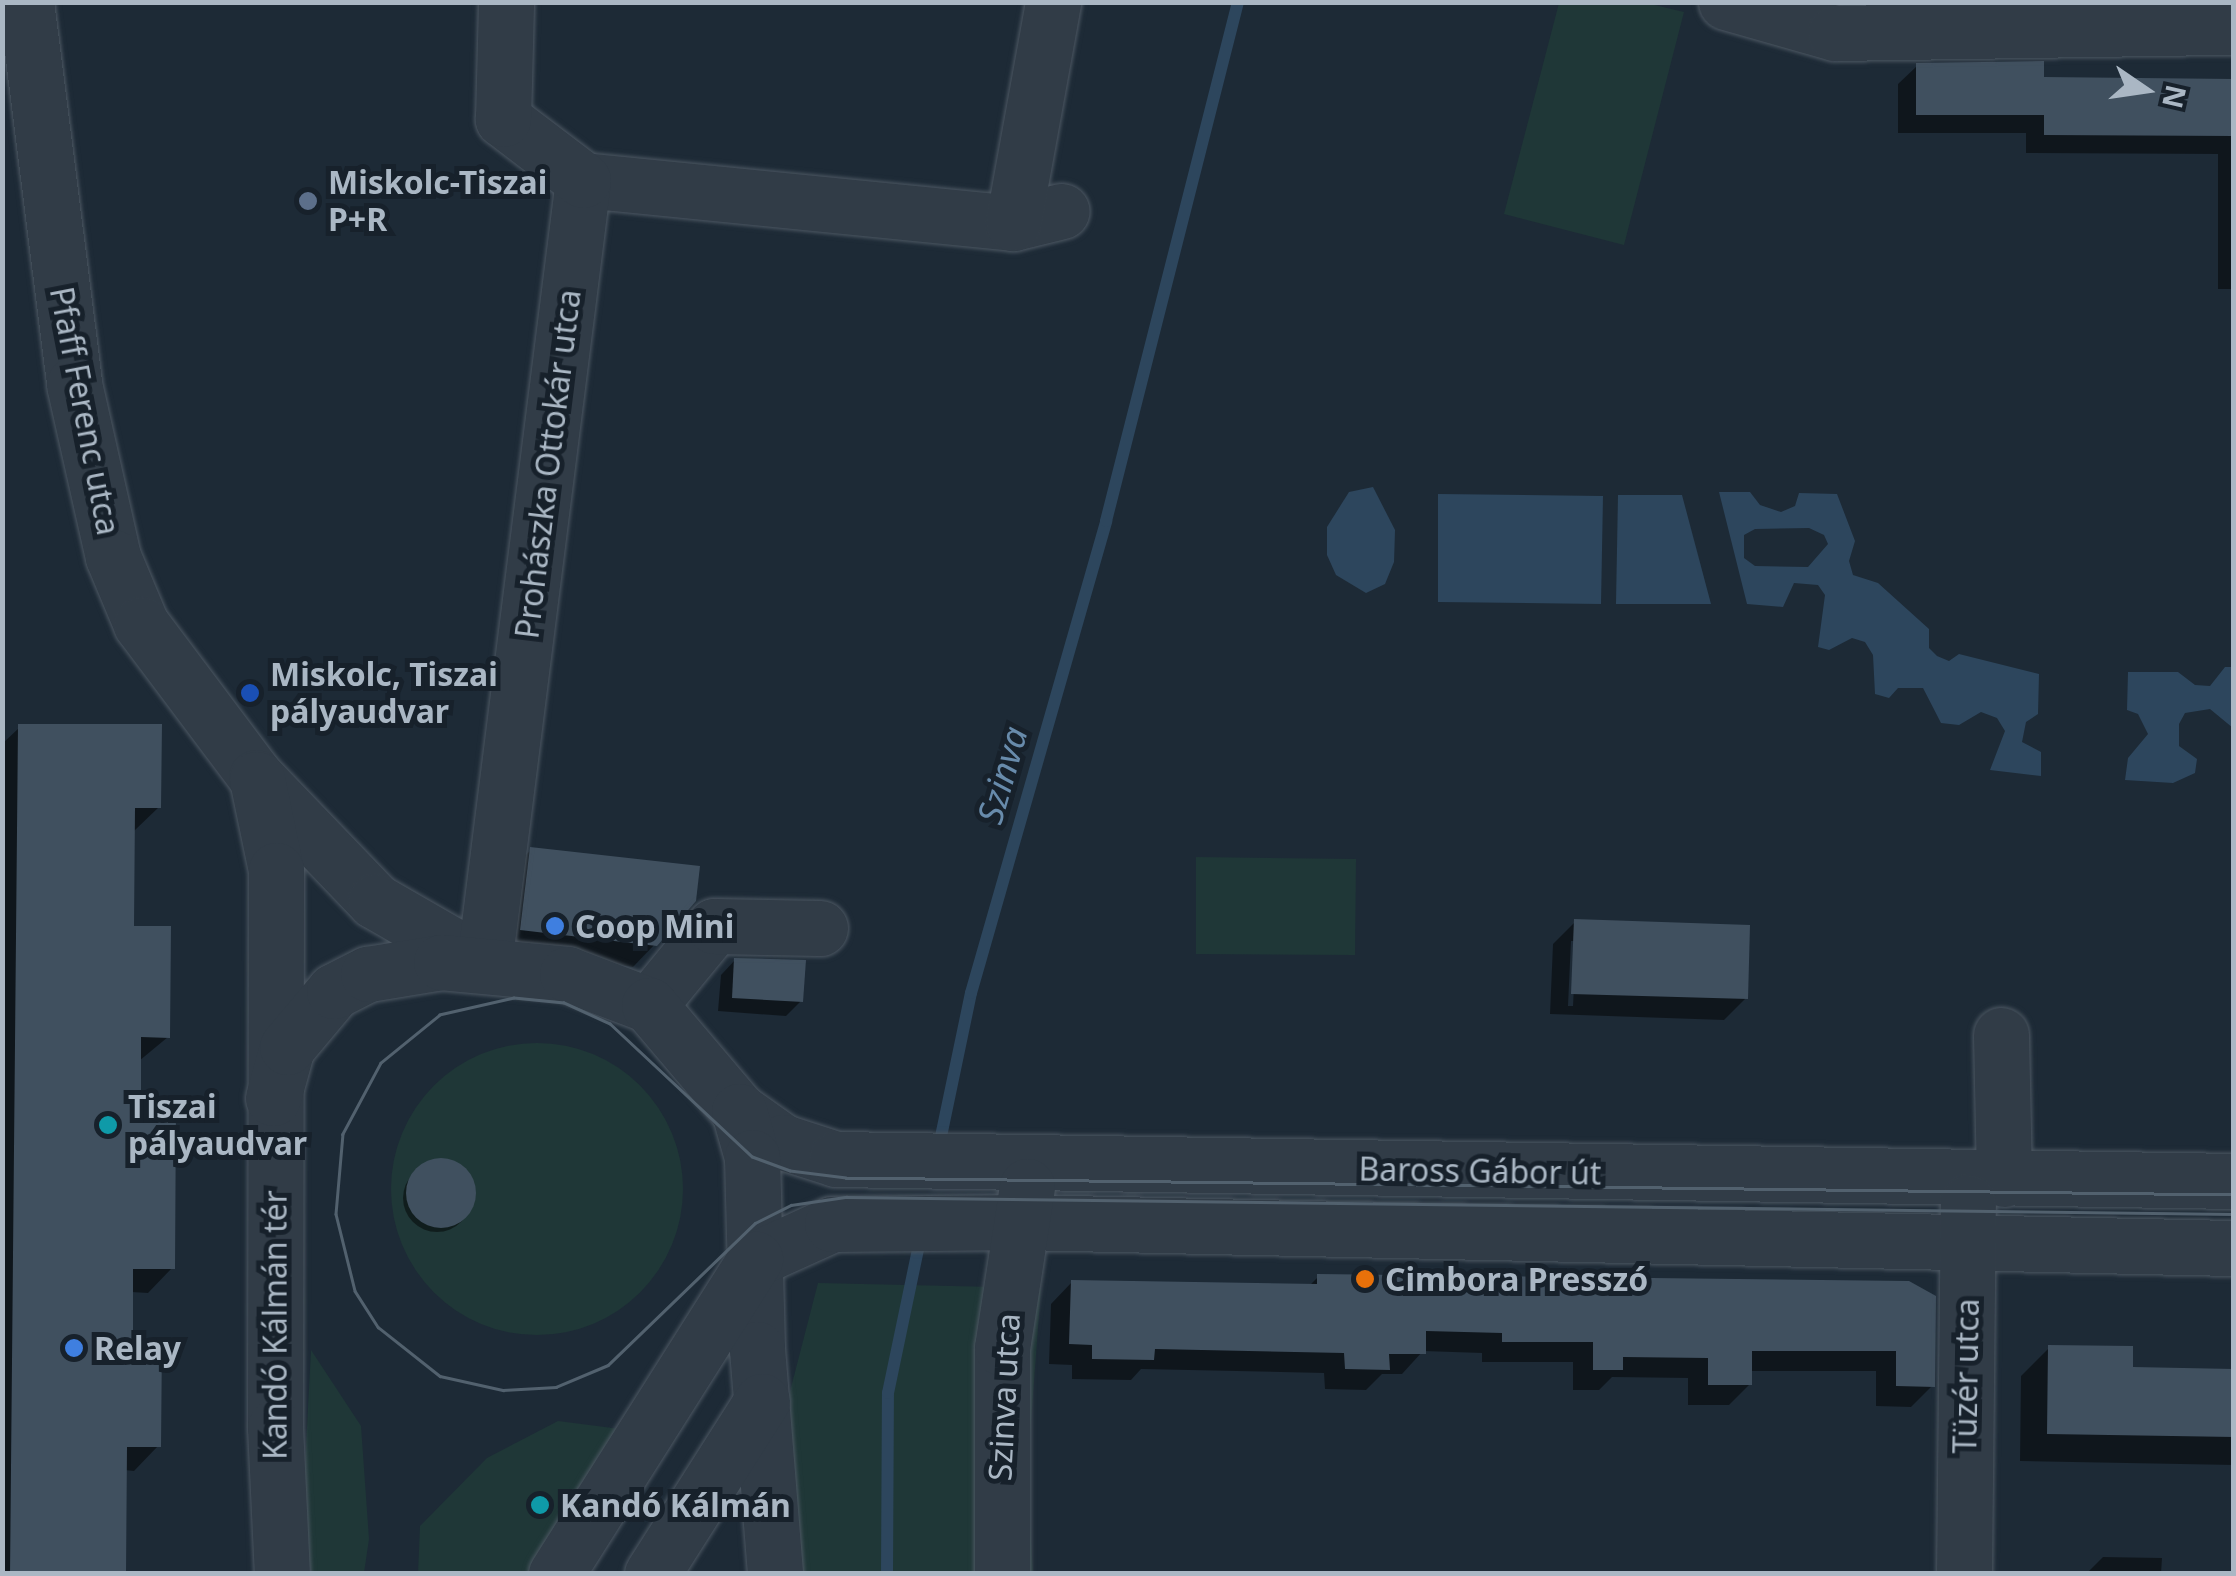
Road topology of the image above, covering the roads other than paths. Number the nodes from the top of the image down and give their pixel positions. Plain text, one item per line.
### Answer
1 (26, 2) edge
2 (506, 2) edge
3 (1053, 2) edge
4 (1726, 2) edge
5 (2135, 16) edge
6 (1835, 18) edge
7 (2234, 27) edge
8 (583, 180) junction
9 (256, 776) junction
10 (820, 928) dead end
11 (484, 964) junction
12 (649, 1005) junction
13 (2001, 1035) dead end
14 (274, 1098) junction
15 (739, 1111) junction
16 (1030, 1163) junction
17 (1986, 1179) junction
18 (2234, 1181) edge
19 (1022, 1222) junction
20 (1968, 1239) junction
21 (2234, 1248) edge
22 (756, 1259) junction
23 (762, 1401) junction
24 (282, 1574) edge
25 (556, 1574) edge
26 (652, 1574) edge
27 (776, 1574) edge
28 (1002, 1574) edge
29 (1964, 1574) edge

1 - 9 street, Pfaff Ferenc utca
2 - 8 street
3 - 8 street
4 - 6 street
5 - 6 street
5 - 7 street
8 - 11 street, Prohászka Ottokár utca
9 - 11 street
9 - 14 street, Kandó Kálmán tér
10 - 12 street
11 - 12 street
11 - 14 street
12 - 15 street
13 - 17 street, Tüzér utca
14 - 24 street, Kandó Kálmán tér
15 - 16 street, Baross Gábor út
15 - 22 street
16 - 17 street, Baross Gábor út
16 - 19 street, Szinva utca
17 - 18 street, Baross Gábor út
17 - 20 street, Tüzér utca
19 - 20 street, Baross Gábor út
19 - 22 street, Baross Gábor út
19 - 28 street, Szinva utca
20 - 21 street, Baross Gábor út
20 - 29 street, Tüzér utca
22 - 23 street
22 - 25 street
23 - 26 street
23 - 27 street

